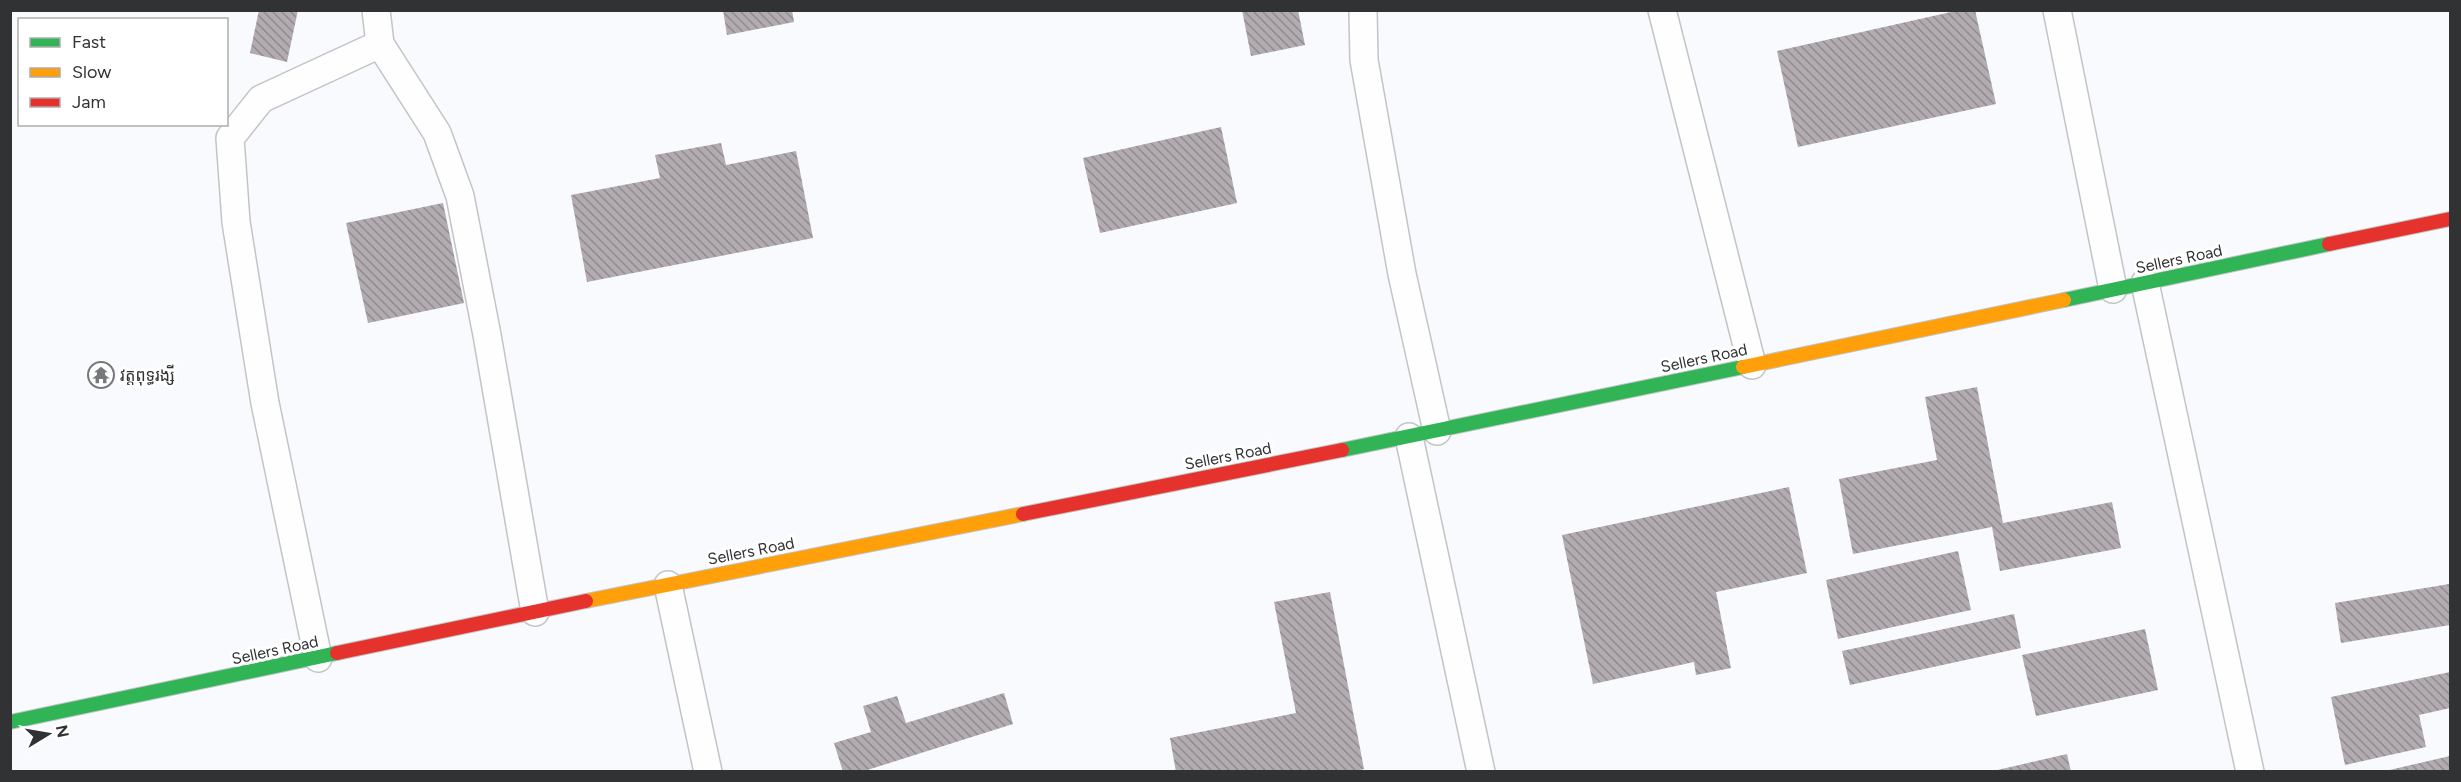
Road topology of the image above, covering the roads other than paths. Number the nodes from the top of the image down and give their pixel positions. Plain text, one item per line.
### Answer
1 (376, 10) edge
2 (1363, 10) edge
3 (1662, 10) edge
4 (2057, 10) edge
5 (380, 44) junction
6 (2451, 219) edge
7 (2145, 283) junction
8 (2114, 290) junction
9 (1752, 365) junction
10 (1437, 430) junction
11 (1409, 437) junction
12 (668, 585) junction
13 (535, 612) junction
14 (318, 658) junction
15 (10, 722) edge
16 (708, 771) edge
17 (1481, 771) edge
18 (2250, 771) edge

1 - 5 lane
2 - 10 lane
3 - 9 lane
4 - 8 lane
5 - 13 lane
5 - 14 lane
6 - 7 street, Sellers Road
7 - 8 street, Sellers Road
7 - 18 lane
8 - 9 street, Sellers Road
9 - 10 street, Sellers Road
10 - 11 street, Sellers Road
11 - 12 street, Sellers Road
11 - 17 lane
12 - 13 street, Sellers Road
12 - 16 lane
13 - 14 street, Sellers Road
14 - 15 street, Sellers Road

